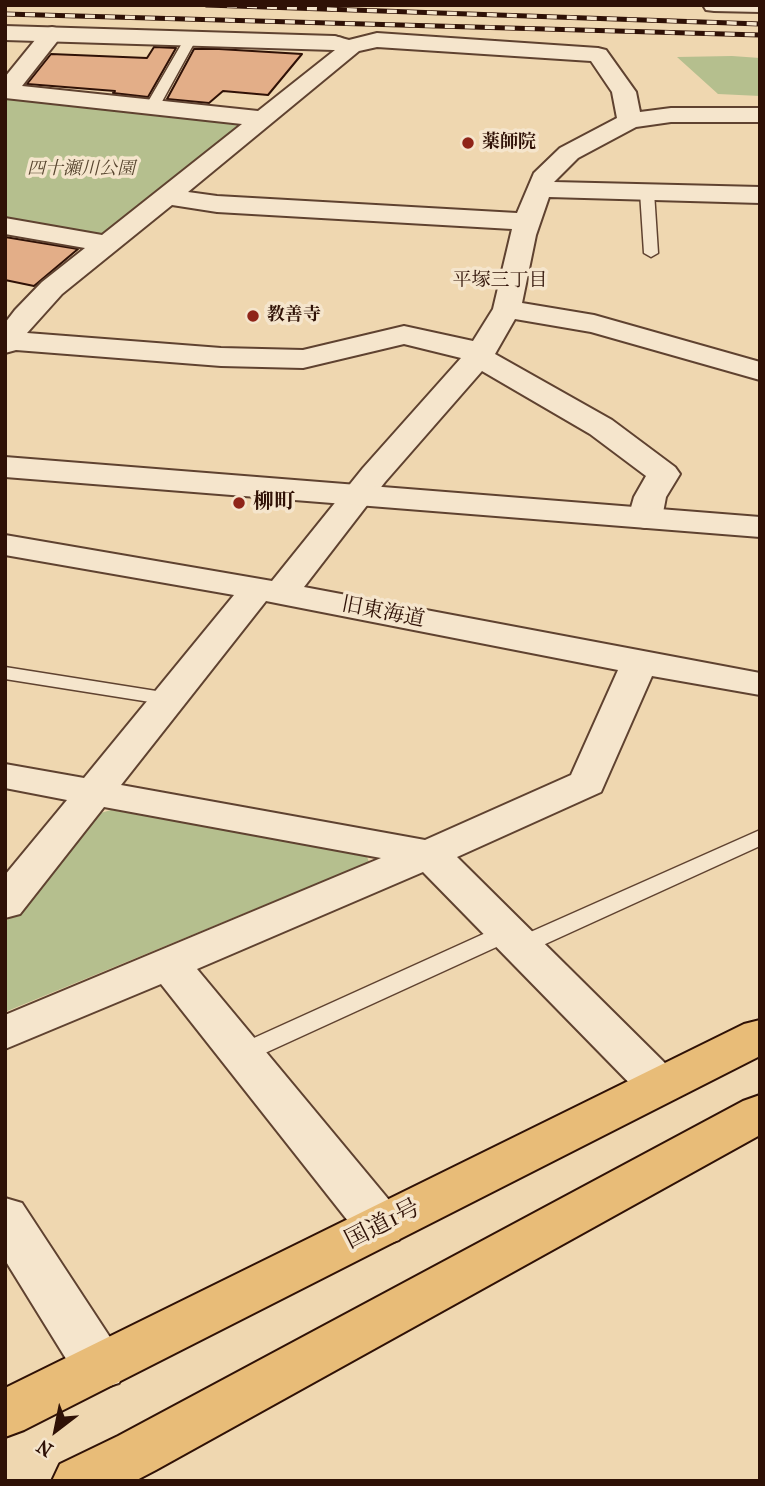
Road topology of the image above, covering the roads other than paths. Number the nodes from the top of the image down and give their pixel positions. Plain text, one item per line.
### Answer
1 (714, 5) edge
2 (753, 6) edge
3 (5, 33) edge
4 (52, 34) junction
5 (191, 38) junction
6 (341, 45) junction
7 (5, 91) edge
8 (152, 107) junction
9 (760, 115) edge
10 (262, 120) junction
11 (630, 121) junction
12 (538, 189) junction
13 (647, 192) junction
14 (760, 195) edge
15 (167, 196) junction
16 (528, 222) junction
17 (5, 226) edge
18 (107, 244) junction
19 (652, 253) dead end
20 (507, 309) junction
21 (6, 341) edge
22 (479, 356) junction
23 (760, 372) edge
24 (5, 467) edge
25 (358, 496) junction
26 (645, 518) junction
27 (760, 527) edge
28 (5, 545) edge
29 (269, 591) junction
30 (639, 663) junction
31 (5, 673) edge
32 (760, 684) edge
33 (169, 699) junction
34 (5, 776) edge
35 (97, 792) junction
36 (760, 837) edge
37 (429, 854) junction
38 (5, 904) edge
39 (515, 939) junction
40 (169, 964) junction
41 (5, 1033) edge
42 (760, 1036) edge
43 (243, 1053) junction
44 (660, 1086) junction
45 (760, 1113) edge
46 (5, 1217) edge
47 (381, 1226) junction
48 (100, 1367) junction
49 (5, 1414) edge
50 (80, 1481) edge

1 - 2 street
3 - 4 street
4 - 5 street
4 - 7 street
5 - 6 street
5 - 8 lane
6 - 10 street
6 - 11 street
7 - 8 street
8 - 10 street
9 - 11 street
10 - 15 street
11 - 12 street
12 - 13 street
12 - 16 street
13 - 14 street
13 - 19 lane
15 - 16 street
15 - 18 street
16 - 20 street
17 - 18 street
18 - 21 street
20 - 22 street
20 - 23 street
21 - 22 street
22 - 25 street
22 - 26 street
24 - 25 street
25 - 26 street
25 - 29 street
26 - 27 street
28 - 29 street, 旧東海道
29 - 30 street, 旧東海道
29 - 33 street
30 - 32 street, 旧東海道
30 - 37 street
31 - 33 lane
33 - 35 street
34 - 35 street
35 - 37 street
35 - 38 street
36 - 39 lane
37 - 39 street
37 - 40 street
39 - 43 lane
39 - 44 street
40 - 41 street
40 - 43 street
42 - 44 highway, 国道1号
43 - 47 street
44 - 47 highway, 国道1号
45 - 50 highway
46 - 48 street
47 - 48 highway, 国道1号
48 - 49 highway, 国道1号

